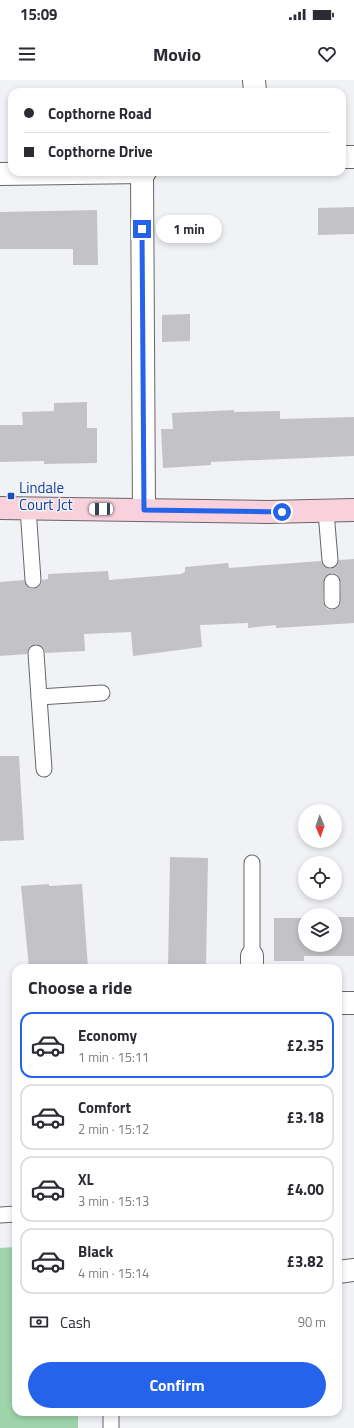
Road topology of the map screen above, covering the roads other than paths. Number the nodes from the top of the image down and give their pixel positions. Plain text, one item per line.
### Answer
1 (142, 176) edge
2 (0, 508) edge
3 (28, 508) junction
4 (144, 510) junction
5 (354, 510) edge
6 (326, 512) junction
7 (330, 560) dead end
8 (33, 580) dead end
9 (332, 582) dead end
10 (332, 601) dead end
11 (36, 653) dead end
12 (102, 693) dead end
13 (39, 697) junction
14 (44, 769) dead end
15 (252, 863) dead end
16 (252, 962) edge
17 (342, 1003) edge
18 (354, 1003) edge
19 (12, 1214) edge
20 (0, 1215) edge
21 (354, 1270) edge
22 (342, 1272) edge
23 (111, 1416) edge
24 (111, 1428) edge

1 - 4 street
2 - 3 main road
3 - 4 main road
3 - 8 lane
4 - 6 main road
5 - 6 main road
6 - 7 lane
9 - 10 lane
11 - 13 lane
12 - 13 lane
13 - 14 lane
15 - 16 lane
17 - 18 street
19 - 20 lane
21 - 22 street
23 - 24 lane

